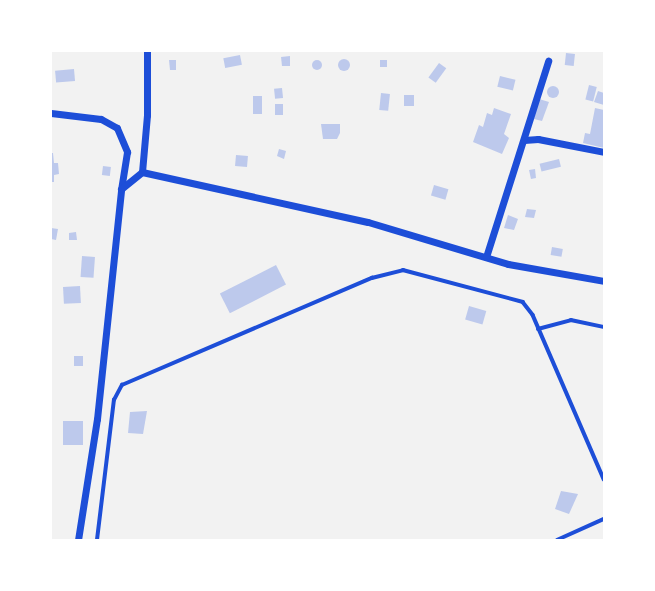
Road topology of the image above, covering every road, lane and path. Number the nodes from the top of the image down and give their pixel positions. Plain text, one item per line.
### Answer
1 (147, 51) edge
2 (548, 61) dead end
3 (51, 113) edge
4 (524, 140) junction
5 (604, 152) edge
6 (142, 172) junction
7 (121, 189) junction
8 (486, 257) junction
9 (604, 275) edge
10 (592, 279) junction
11 (604, 281) edge
12 (604, 327) edge
13 (538, 329) junction
14 (604, 479) edge
15 (604, 519) edge
16 (78, 540) edge
17 (97, 540) edge
18 (557, 540) edge

1 - 6 street
2 - 4 street
3 - 7 street
4 - 5 street
4 - 8 street
6 - 7 street
6 - 8 street
7 - 16 street
8 - 10 street
9 - 10 street
10 - 11 street
12 - 13 lane
13 - 14 lane
13 - 17 lane
15 - 18 lane

